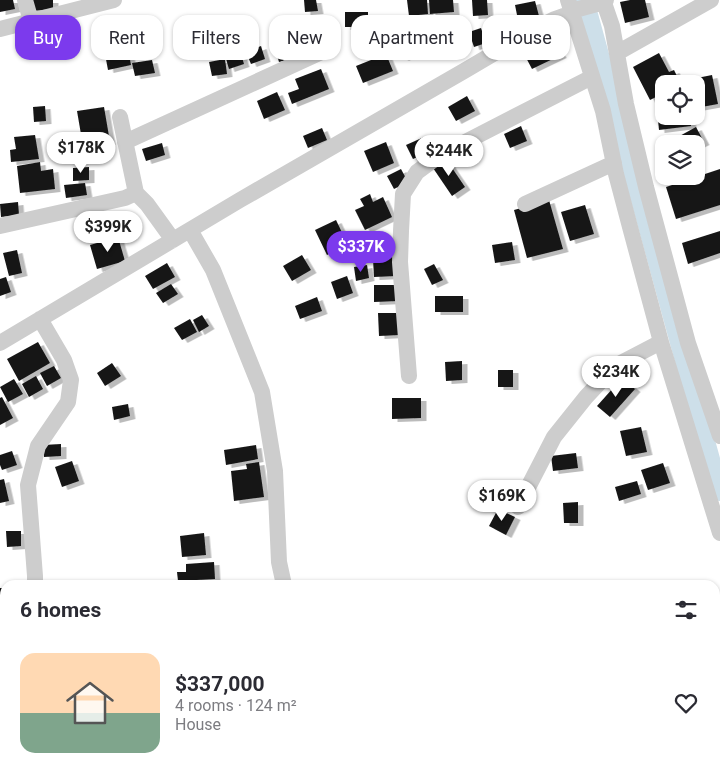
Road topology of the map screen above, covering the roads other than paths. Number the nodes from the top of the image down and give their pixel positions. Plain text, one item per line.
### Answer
1 (25, 0) edge
2 (114, 0) edge
3 (711, 0) edge
4 (602, 2) edge
5 (572, 8) edge
6 (29, 15) edge
7 (55, 15) edge
8 (15, 25) edge
9 (0, 29) edge
10 (617, 53) junction
11 (304, 60) edge
12 (592, 77) junction
13 (120, 117) dead end
14 (126, 142) junction
15 (604, 168) junction
16 (136, 194) junction
17 (525, 204) dead end
18 (0, 226) edge
19 (190, 230) junction
20 (173, 240) junction
21 (40, 320) junction
22 (661, 342) junction
23 (0, 343) edge
24 (409, 376) dead end
25 (720, 436) edge
26 (518, 507) dead end
27 (720, 533) edge
28 (36, 580) edge
29 (283, 580) edge

1 - 6 street
2 - 7 street
3 - 10 street
4 - 5 street
4 - 10 street
5 - 12 street
5 - 19 street
8 - 9 street
10 - 25 street
11 - 14 street
12 - 15 street
12 - 24 street
13 - 14 street
14 - 16 street
15 - 17 street
15 - 22 street
16 - 18 street
16 - 20 street
19 - 20 street
19 - 29 street
20 - 21 street
21 - 23 street
21 - 28 street
22 - 26 street
22 - 27 street

